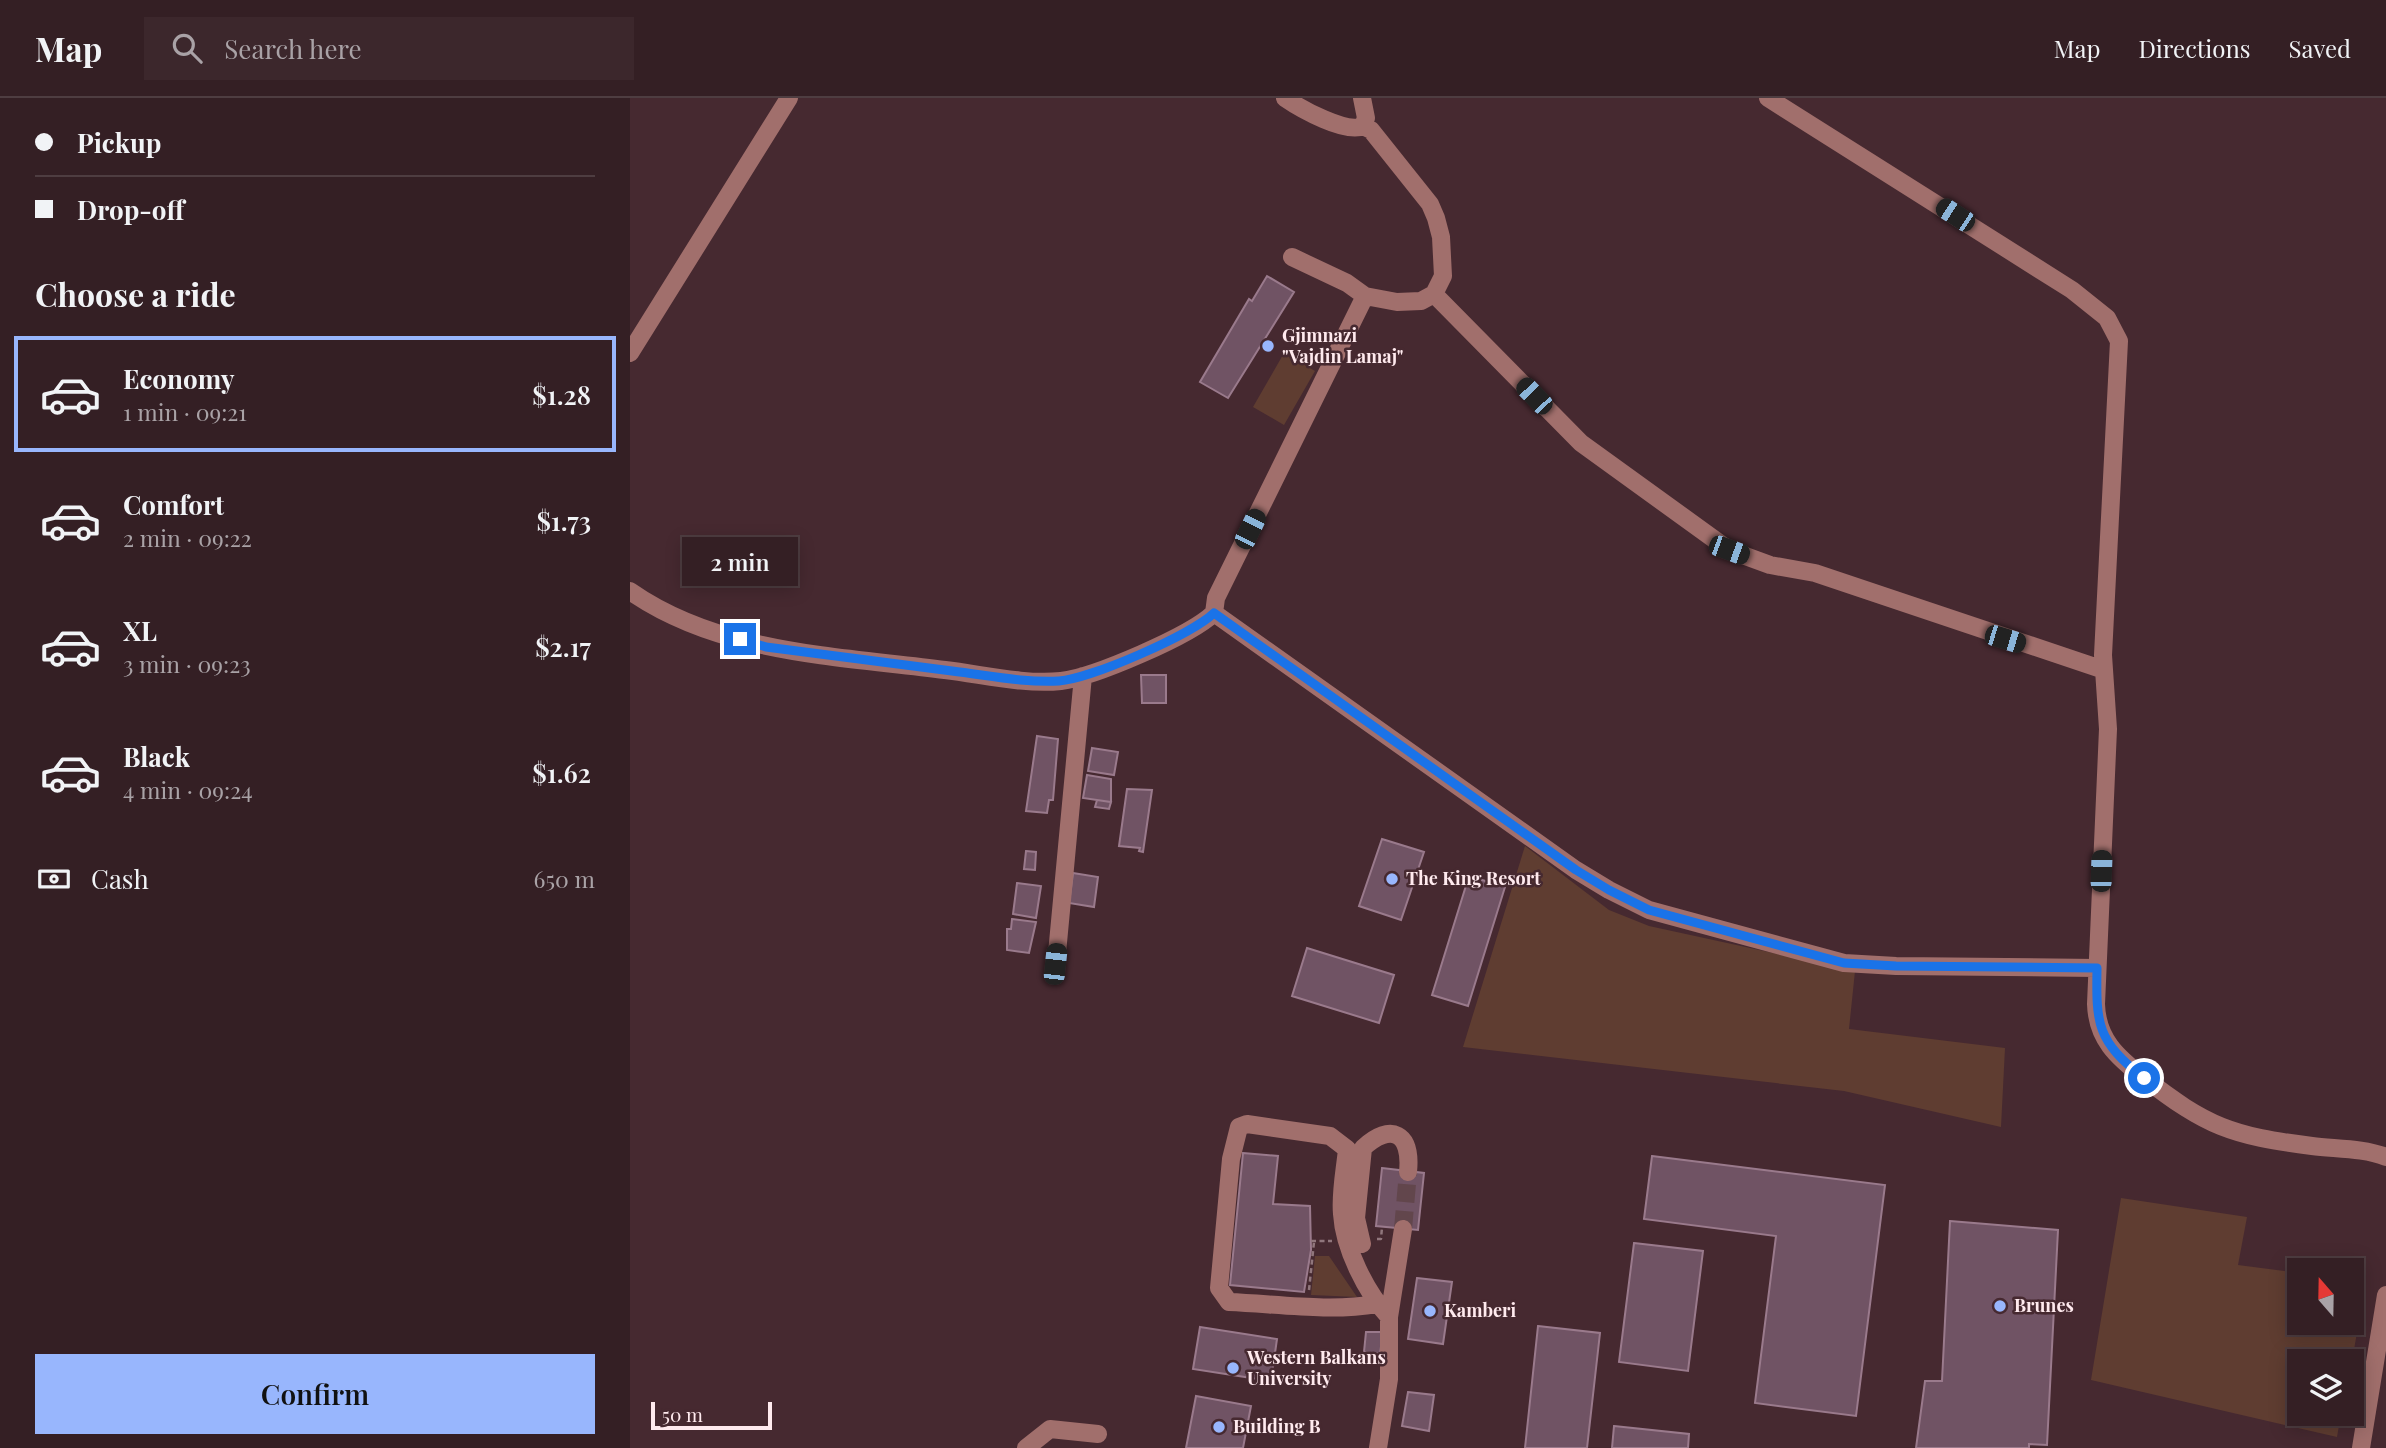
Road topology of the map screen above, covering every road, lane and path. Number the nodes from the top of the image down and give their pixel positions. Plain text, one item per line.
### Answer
1 (789, 98) edge
2 (1285, 98) edge
3 (1362, 98) edge
4 (1768, 98) edge
5 (1363, 126) junction
6 (1292, 257) dead end
7 (1434, 294) junction
8 (1365, 296) junction
9 (630, 353) edge
10 (630, 591) edge
11 (1214, 613) junction
12 (2104, 670) junction
13 (1083, 676) junction
14 (1055, 964) dead end
15 (2097, 968) junction
16 (2386, 1157) edge
17 (1408, 1172) tunnel mouth
18 (1403, 1229) tunnel mouth
19 (1314, 1242) dead end
20 (2386, 1295) edge
21 (1307, 1306) junction
22 (1383, 1310) junction
23 (2378, 1399) edge
24 (1098, 1434) dead end
25 (1026, 1448) edge
26 (1378, 1448) edge
27 (2361, 1448) edge

1 - 9 street
2 - 5 street
3 - 5 street
4 - 12 street
5 - 7 street
6 - 8 street
7 - 8 street
7 - 12 street
8 - 11 street
10 - 13 street
11 - 13 street
11 - 15 street
12 - 15 street
13 - 14 street
15 - 16 street
17 - 22 street
18 - 22 street
19 - 21 path
20 - 23 street
21 - 22 street
21 - 22 street
22 - 26 street
23 - 27 street
24 - 25 street

